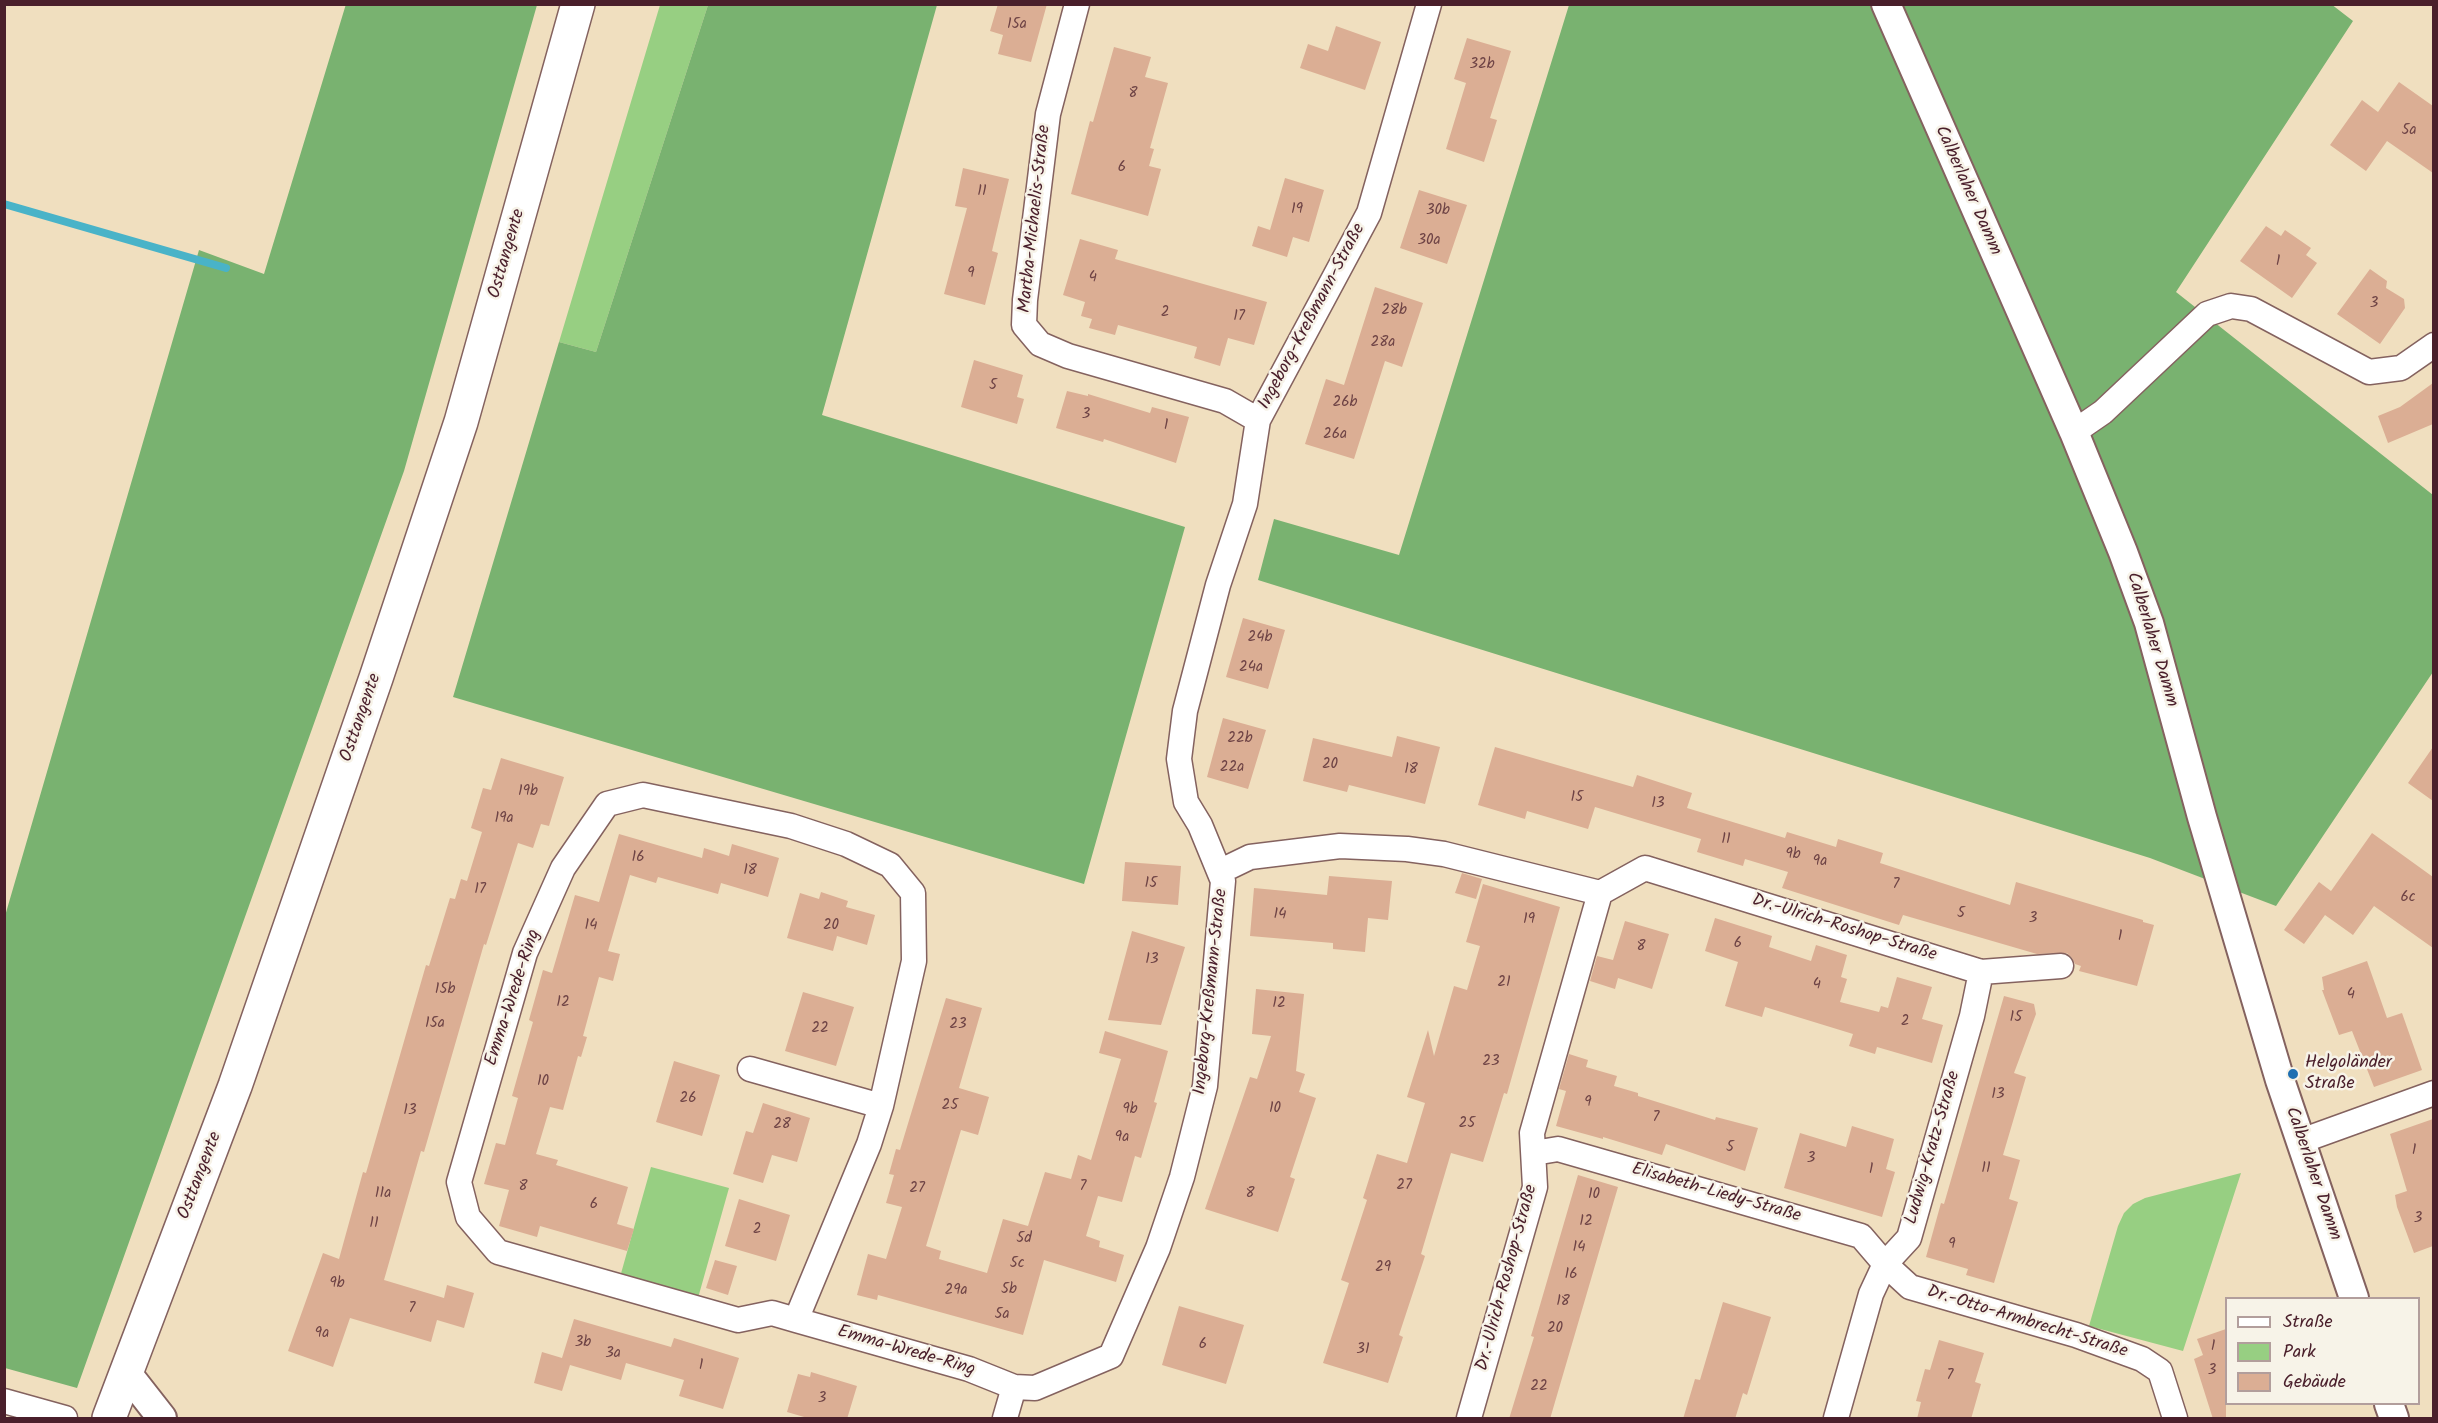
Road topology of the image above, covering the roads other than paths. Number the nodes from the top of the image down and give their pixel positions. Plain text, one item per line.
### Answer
1 (578, 4) edge
2 (1077, 4) edge
3 (1429, 4) edge
4 (1886, 4) edge
5 (2433, 345) edge
6 (1258, 420) junction
7 (2074, 432) junction
8 (1221, 871) junction
9 (1600, 893) junction
10 (2061, 966) dead end
11 (1981, 972) junction
12 (750, 1069) dead end
13 (2433, 1093) edge
14 (881, 1106) junction
15 (2301, 1141) junction
16 (1534, 1153) junction
17 (1884, 1264) junction
18 (2353, 1297) edge
19 (796, 1320) junction
20 (126, 1372) junction
21 (1014, 1386) junction
22 (4, 1401) edge
23 (65, 1419) edge
24 (109, 1419) edge
25 (162, 1419) edge
26 (1005, 1419) edge
27 (1469, 1419) edge
28 (1836, 1419) edge
29 (2175, 1419) edge

1 - 20 main road, Osttangente
2 - 6 street, Martha-Michaelis-Straße
3 - 6 street, Ingeborg-Kreßmann-Straße
4 - 7 street, Calberlaher Damm
5 - 7 street
6 - 8 street, Ingeborg-Kreßmann-Straße
7 - 15 street, Calberlaher Damm
8 - 9 street, Ingeborg-Kreßmann-Straße
8 - 21 street, Ingeborg-Kreßmann-Straße
9 - 11 street, Dr.-Ulrich-Roshop-Straße
9 - 16 street, Dr.-Ulrich-Roshop-Straße
10 - 11 street, Dr.-Ulrich-Roshop-Straße
11 - 17 street, Ludwig-Kratz-Straße
12 - 14 street
13 - 15 street
14 - 19 street, Emma-Wrede-Ring
14 - 19 street, Emma-Wrede-Ring
15 - 18 street, Calberlaher Damm
16 - 17 street, Elisabeth-Liedy-Straße
16 - 27 street, Dr.-Ulrich-Roshop-Straße
17 - 28 street, Ludwig-Kratz-Straße
17 - 29 street, Dr.-Otto-Armbrecht-Straße
19 - 21 street, Emma-Wrede-Ring
20 - 24 main road, Osttangente
20 - 25 street
21 - 26 street
22 - 23 street

